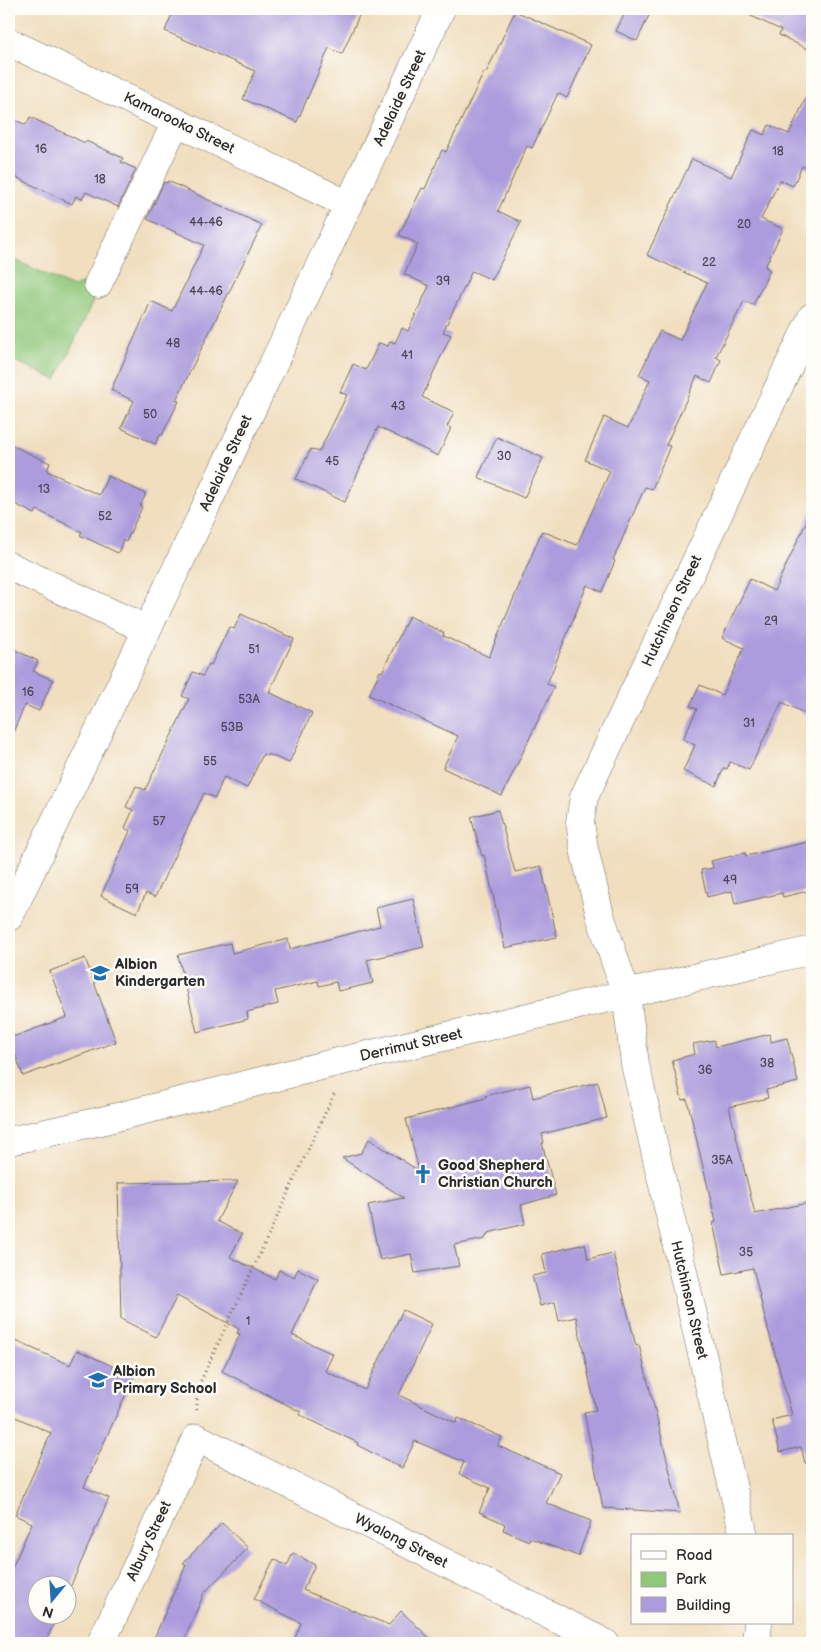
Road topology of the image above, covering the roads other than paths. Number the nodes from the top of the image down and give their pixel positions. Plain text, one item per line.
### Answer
1 (441, 9) edge
2 (9, 42) edge
3 (176, 122) junction
4 (349, 205) junction
5 (98, 284) dead end
6 (812, 317) edge
7 (9, 566) edge
8 (146, 629) junction
9 (9, 917) edge
10 (812, 950) edge
11 (618, 997) junction
12 (9, 1141) edge
13 (197, 1438) joint
14 (744, 1534) edge
15 (101, 1643) edge
16 (605, 1643) edge

1 - 4 street, Adelaide Street
2 - 3 street, Kamarooka Street
3 - 4 street, Kamarooka Street
3 - 5 street
4 - 8 street, Adelaide Street
6 - 11 street, Hutchinson Street
7 - 8 street
8 - 9 street, Adelaide Street
10 - 11 street, Derrimut Street
11 - 12 street, Derrimut Street
11 - 14 street, Hutchinson Street
13 - 15 street, Albury Street
13 - 16 street, Wyalong Street

